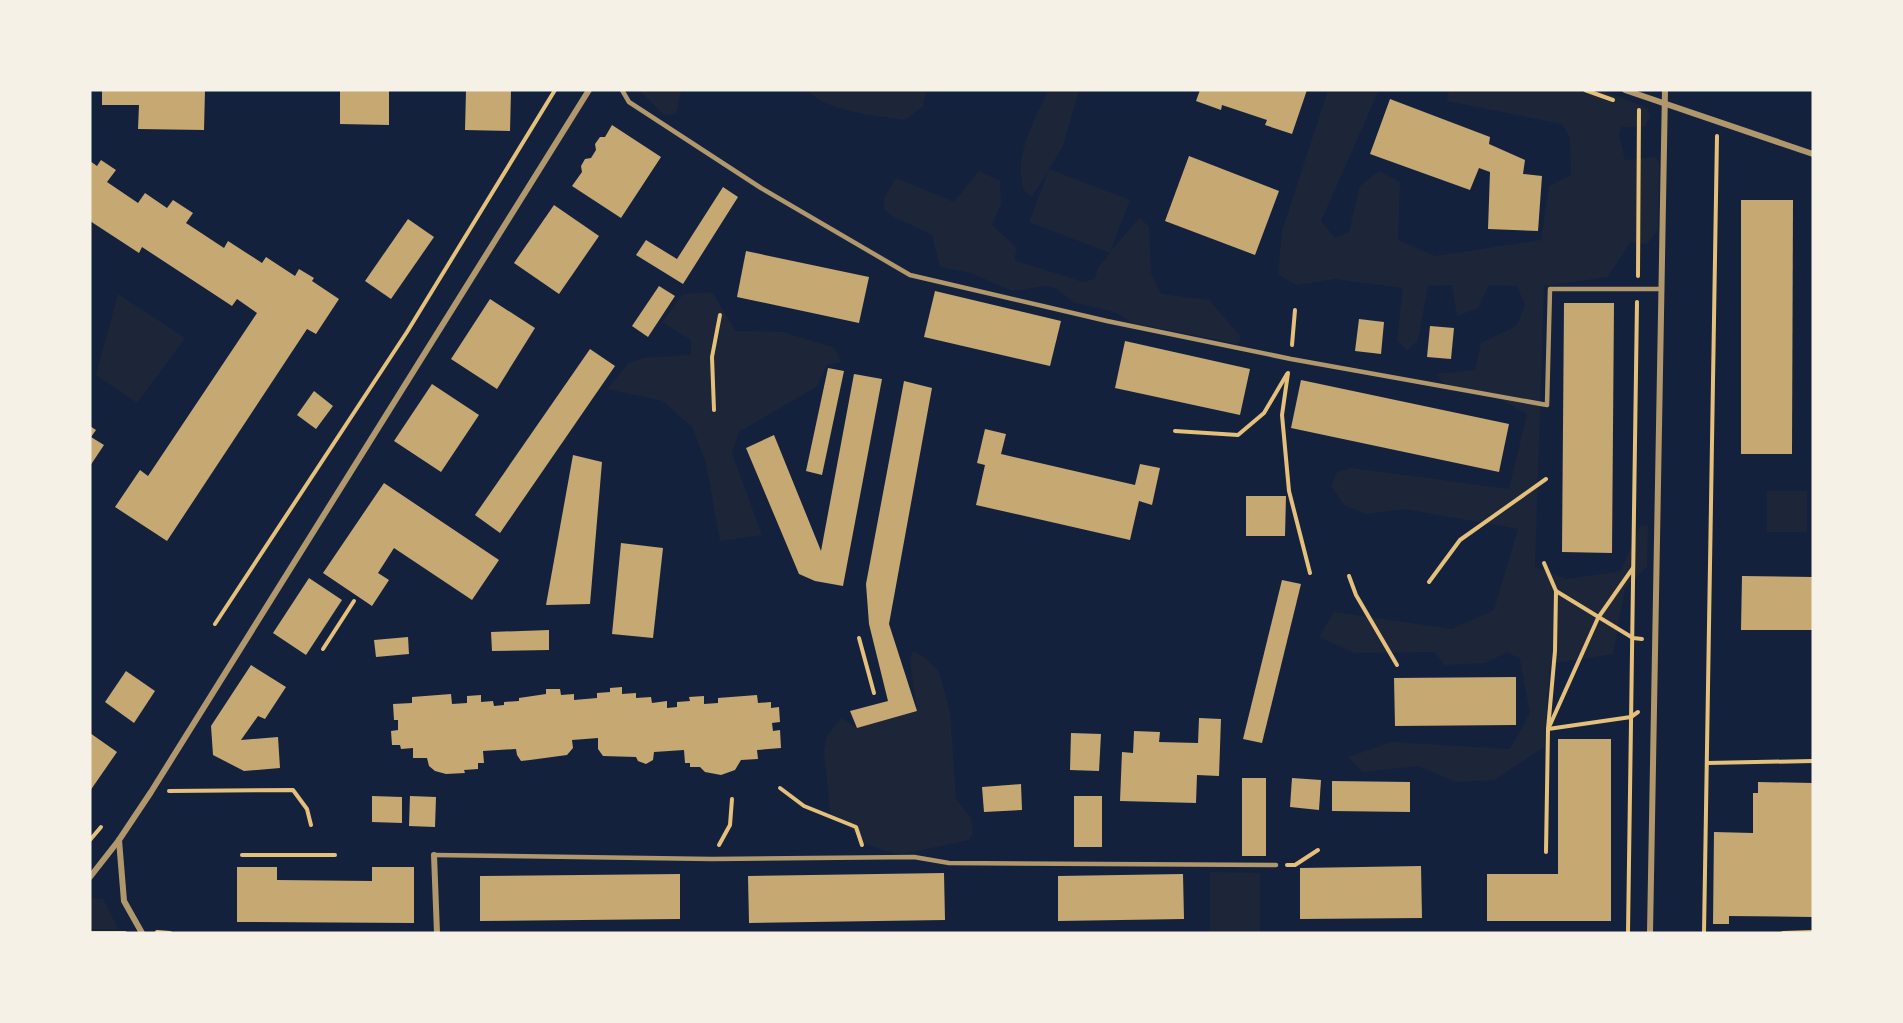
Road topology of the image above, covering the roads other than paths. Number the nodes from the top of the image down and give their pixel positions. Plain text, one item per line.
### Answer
1 (589, 90) edge
2 (622, 90) edge
3 (1625, 90) edge
4 (1665, 90) edge
5 (1665, 103) junction
6 (1813, 154) edge
7 (1662, 289) junction
8 (119, 840) junction
9 (434, 855) joint
10 (1276, 865) road end
11 (90, 878) edge
12 (142, 933) edge
13 (437, 933) edge
14 (1650, 933) edge

1 - 8 street
2 - 7 lane
3 - 5 street
4 - 5 street
5 - 6 street
5 - 7 street
7 - 14 street
8 - 11 street
8 - 12 street
9 - 10 lane
9 - 13 street

